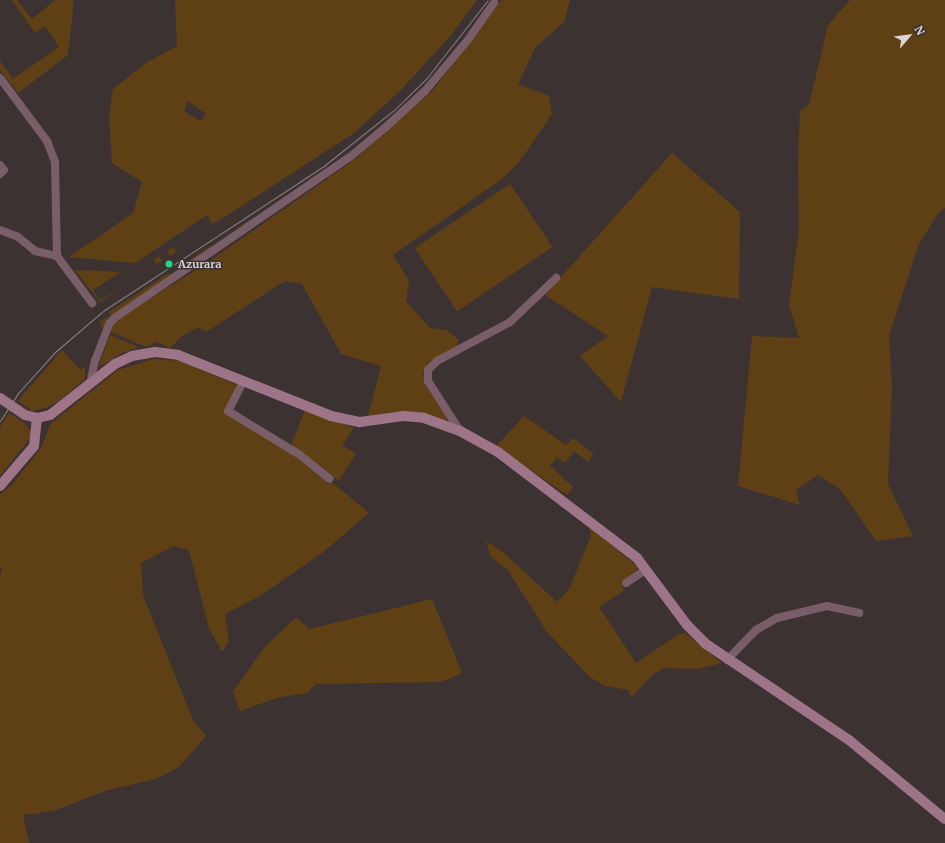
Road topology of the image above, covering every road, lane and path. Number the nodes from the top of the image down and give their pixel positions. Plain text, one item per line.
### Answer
1 (494, 3) dead end
2 (0, 78) edge
3 (0, 165) edge
4 (0, 174) edge
5 (0, 230) edge
6 (57, 256) junction
7 (556, 278) dead end
8 (92, 304) dead end
9 (243, 382) junction
10 (90, 384) junction
11 (0, 398) edge
12 (37, 418) junction
13 (460, 431) junction
14 (330, 479) dead end
15 (0, 486) edge
16 (645, 570) junction
17 (626, 583) dead end
18 (859, 613) dead end
19 (727, 660) junction
20 (945, 819) edge

1 - 10 street
2 - 6 street
3 - 4 street
5 - 6 street
6 - 8 street
7 - 13 street
9 - 10 street
9 - 13 street
9 - 14 street
10 - 12 street
11 - 12 street
12 - 15 street
13 - 16 street
16 - 17 street
16 - 19 street
18 - 19 street
19 - 20 street

